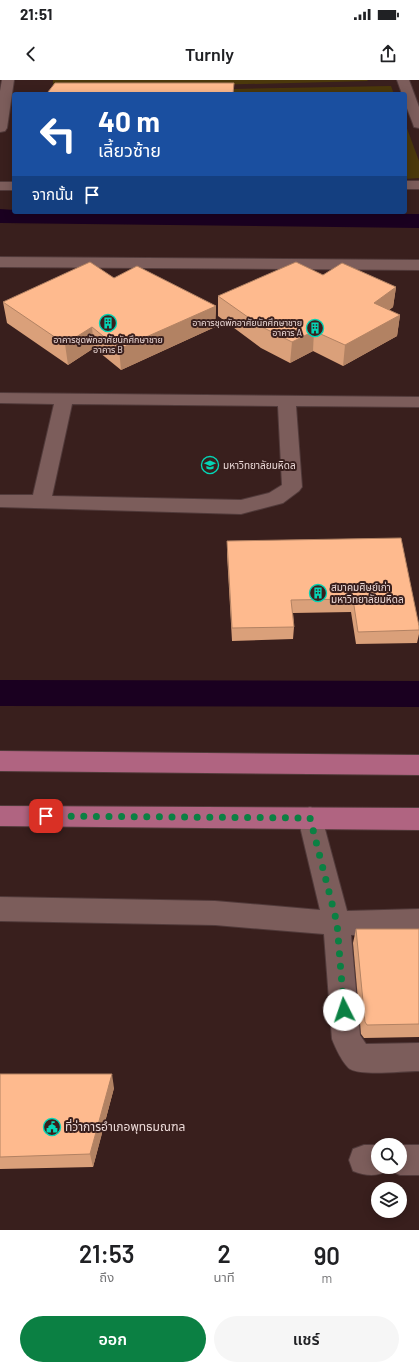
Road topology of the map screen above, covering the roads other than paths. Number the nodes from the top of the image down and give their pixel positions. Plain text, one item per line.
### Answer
1 (8, 80) edge
2 (403, 80) edge
3 (419, 124) edge
4 (0, 128) edge
5 (407, 185) edge
6 (419, 185) edge
7 (0, 186) edge
8 (12, 186) edge
9 (0, 262) edge
10 (419, 265) edge
11 (0, 398) edge
12 (64, 399) junction
13 (287, 402) junction
14 (419, 402) edge
15 (0, 502) edge
16 (41, 502) junction
17 (0, 761) edge
18 (419, 765) edge
19 (0, 816) edge
20 (310, 818) junction
21 (419, 819) edge
22 (0, 909) edge
23 (419, 921) edge
24 (337, 923) junction
25 (419, 1057) edge
26 (407, 1160) edge
27 (419, 1160) edge

1 - 4 lane
2 - 3 lane
5 - 6 lane
7 - 8 lane
9 - 10 lane
11 - 12 lane
12 - 13 lane
12 - 16 lane
13 - 14 lane
13 - 16 lane
15 - 16 lane
17 - 18 main road
19 - 20 main road
20 - 21 main road
20 - 24 lane
22 - 24 lane
23 - 24 lane
24 - 25 lane
26 - 27 lane

